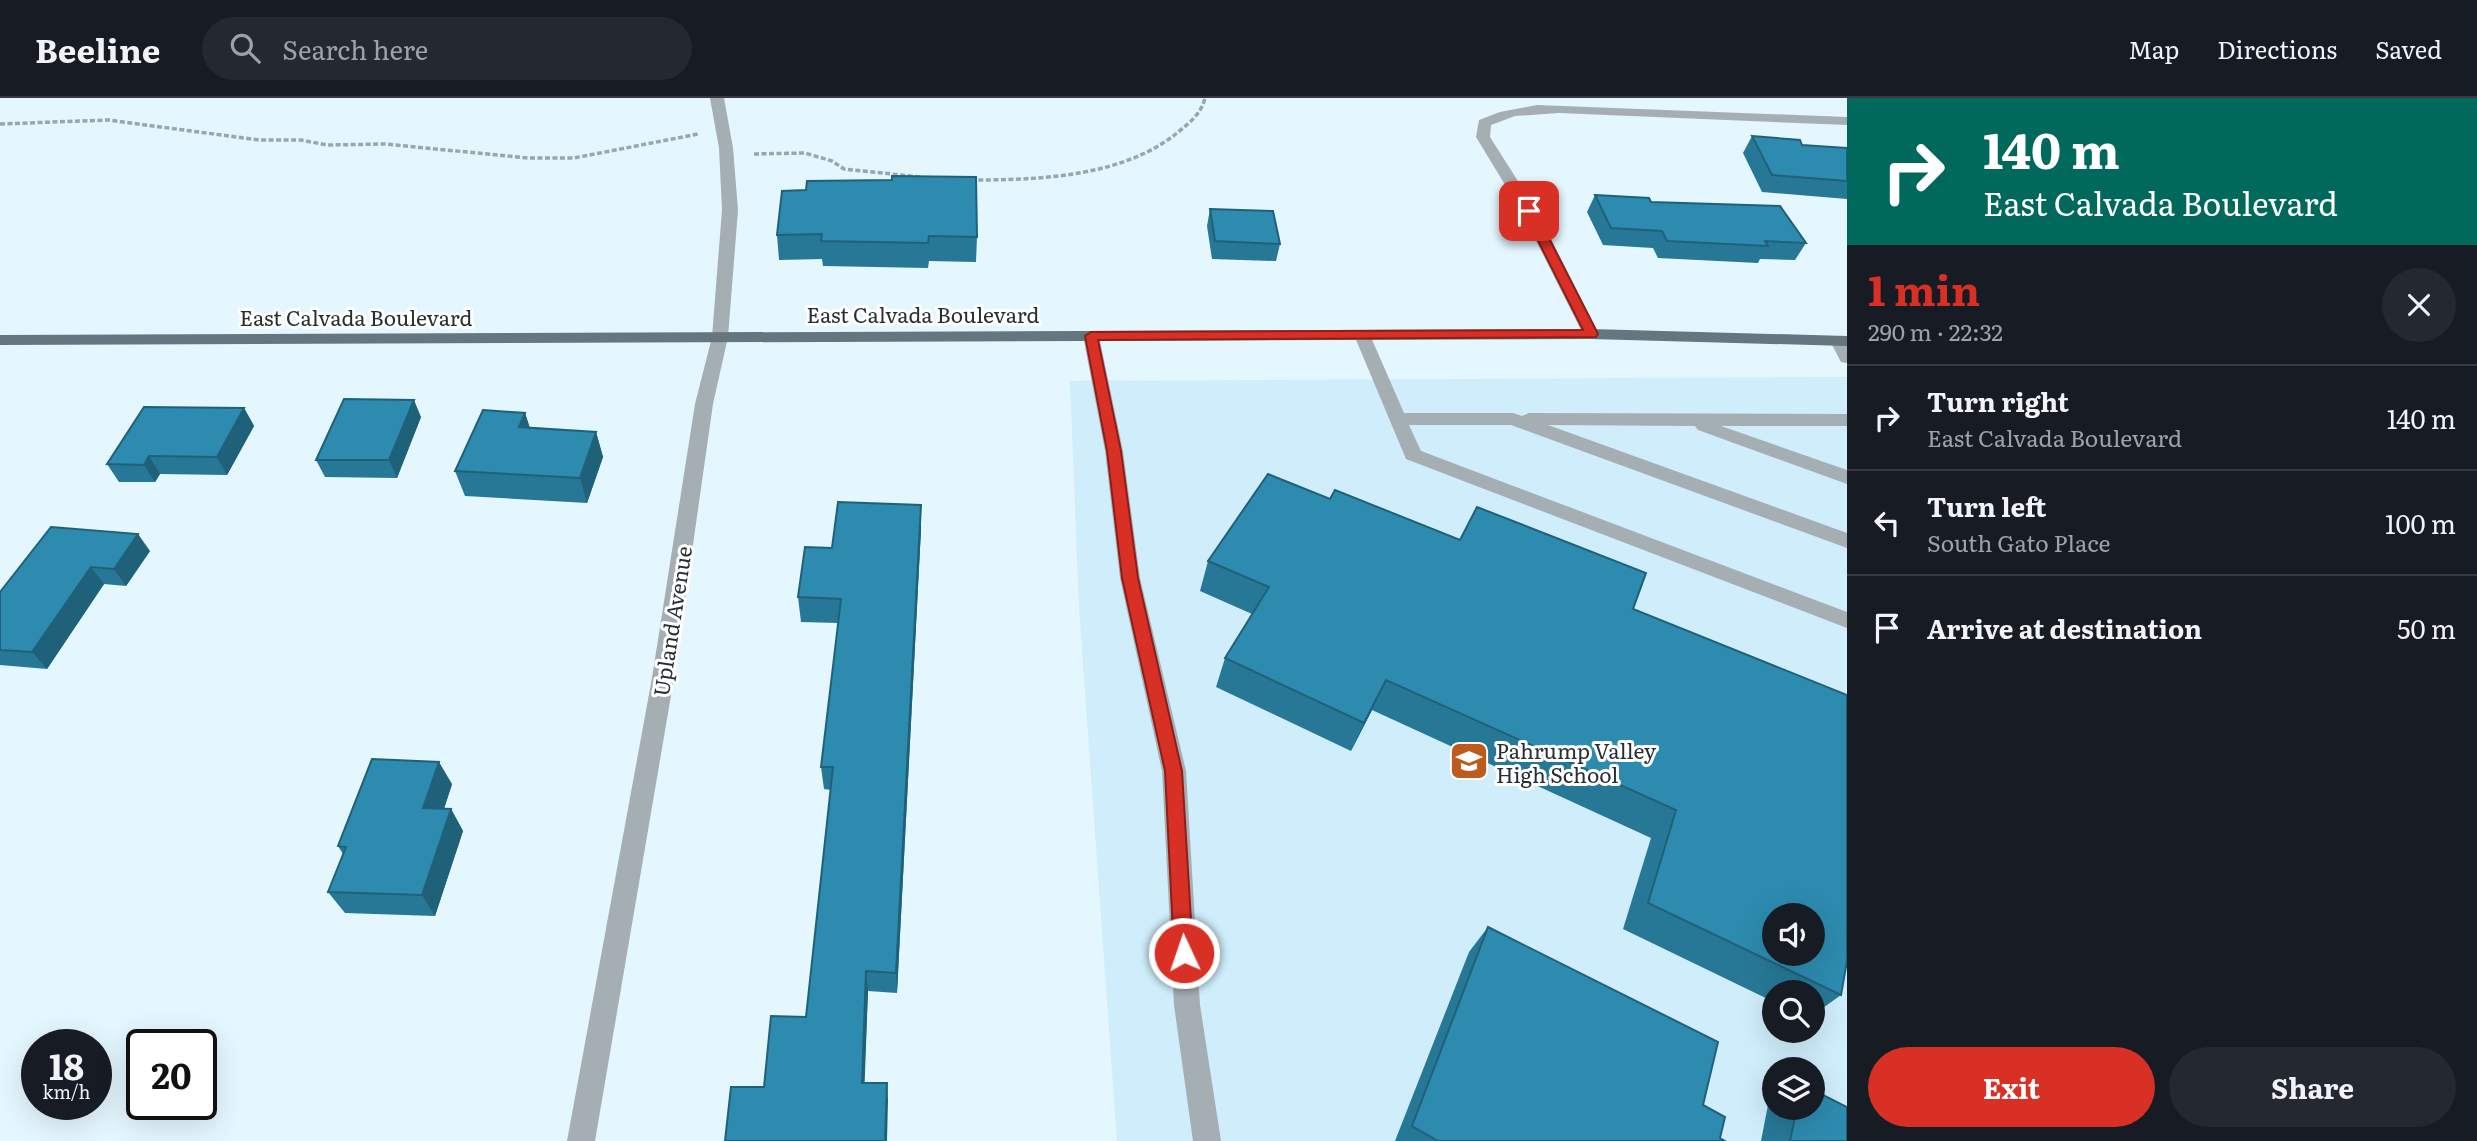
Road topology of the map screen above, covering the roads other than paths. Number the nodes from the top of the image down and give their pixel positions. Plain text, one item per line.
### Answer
1 (717, 98) edge
2 (1847, 121) edge
3 (1591, 334) junction
4 (1362, 335) junction
5 (1091, 336) junction
6 (720, 337) junction
7 (0, 340) edge
8 (1843, 341) edge
9 (1847, 358) edge
10 (1399, 419) junction
11 (1513, 419) junction
12 (1687, 420) junction
13 (1847, 420) edge
14 (1847, 477) edge
15 (1847, 541) edge
16 (1847, 620) edge
17 (581, 1141) edge
18 (1207, 1141) edge

1 - 6 street, Upland Avenue
2 - 3 street
3 - 4 main road, East Calvada Boulevard
3 - 8 main road, East Calvada Boulevard
4 - 5 main road, East Calvada Boulevard
4 - 10 street
5 - 6 main road, East Calvada Boulevard
5 - 18 street
6 - 7 main road, East Calvada Boulevard
6 - 17 street, Upland Avenue
8 - 9 street
10 - 11 street
10 - 16 street
11 - 12 street
11 - 15 street
12 - 13 street
12 - 14 street

